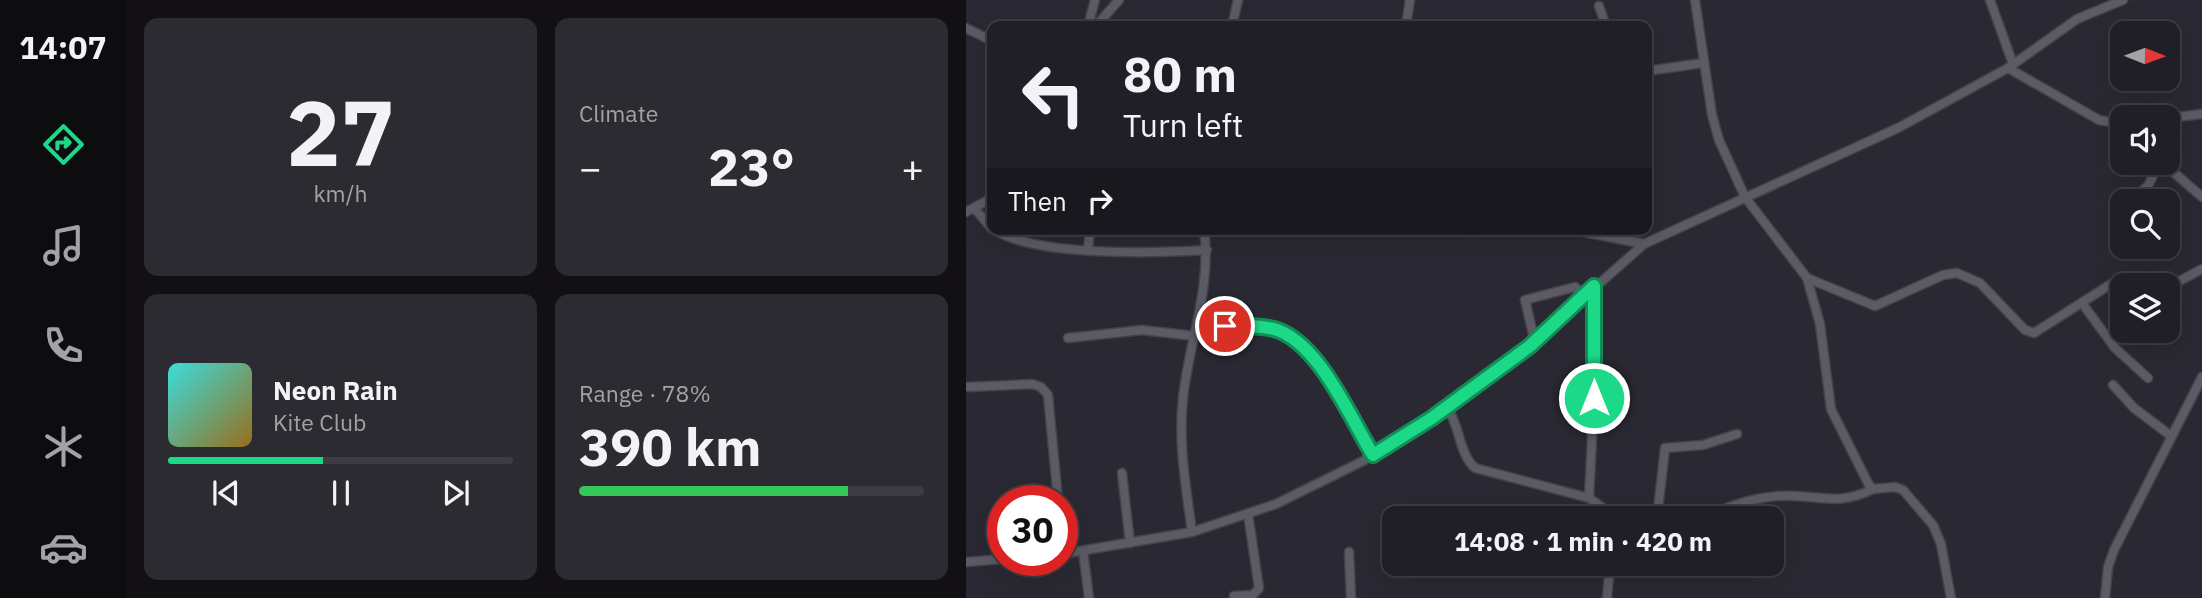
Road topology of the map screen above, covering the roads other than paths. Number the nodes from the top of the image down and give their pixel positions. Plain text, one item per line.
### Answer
1 (1095, 0) edge
2 (1119, 0) edge
3 (1238, 0) edge
4 (1410, 0) edge
5 (1695, 0) edge
6 (1990, 0) edge
7 (2123, 0) edge
8 (1599, 6) dead end
9 (1089, 21) edge
10 (1100, 21) edge
11 (1233, 21) edge
12 (1407, 21) edge
13 (1604, 21) edge
14 (966, 28) edge
15 (987, 38) edge
16 (1703, 63) junction
17 (2010, 66) junction
18 (1652, 70) edge
19 (2202, 114) edge
20 (2180, 117) edge
21 (2109, 123) edge
22 (2175, 175) edge
23 (1745, 197) junction
24 (2202, 197) edge
25 (987, 201) edge
26 (970, 211) edge
27 (987, 225) edge
28 (1005, 235) edge
29 (1089, 235) edge
30 (1205, 235) edge
31 (1599, 235) edge
32 (1644, 244) junction
33 (1088, 250) junction
34 (1207, 250) junction
35 (2202, 269) edge
36 (1807, 278) junction
37 (2180, 281) edge
38 (1594, 286) junction
39 (2110, 286) edge
40 (1583, 296) junction
41 (2082, 303) junction
42 (1197, 324) junction
43 (1541, 335) junction
44 (1195, 336) junction
45 (1068, 338) dead end
46 (2202, 377) edge
47 (2148, 378) dead end
48 (2113, 385) dead end
49 (966, 387) edge
50 (1447, 407) junction
51 (1737, 434) dead end
52 (2171, 436) junction
53 (1373, 455) junction
54 (1122, 473) dead end
55 (1057, 485) edge
56 (1873, 489) junction
57 (1589, 498) junction
58 (1600, 506) edge
59 (1658, 506) edge
60 (1737, 506) edge
61 (1248, 514) junction
62 (1192, 532) junction
63 (1130, 543) junction
64 (1078, 551) edge
65 (1083, 551) junction
66 (1349, 552) dead end
67 (987, 560) edge
68 (966, 562) edge
69 (1609, 576) edge
70 (1234, 596) dead end
71 (1089, 598) edge
72 (1351, 598) edge
73 (1607, 598) edge
74 (1951, 598) edge
75 (2105, 598) edge

1 - 9 street
2 - 10 street
3 - 11 street
4 - 12 street
5 - 16 street
6 - 17 street
7 - 17 street
8 - 13 street
14 - 15 street
16 - 18 street
16 - 23 street
17 - 21 street
17 - 23 street
19 - 20 street
22 - 24 street
23 - 32 street
23 - 36 street
25 - 26 street
26 - 27 street
28 - 33 street
29 - 33 street
30 - 34 street
31 - 32 street
32 - 38 street
33 - 34 street
34 - 42 street
35 - 37 street
36 - 41 street
36 - 56 street
38 - 40 street
38 - 57 street
39 - 41 street
40 - 43 street
40 - 43 street
41 - 47 street
42 - 44 street
42 - 53 street
43 - 50 street
44 - 45 street
44 - 62 street
46 - 52 street
48 - 52 street
49 - 55 street
50 - 53 street
50 - 57 street
51 - 59 street
52 - 75 street
53 - 61 street
54 - 63 street
56 - 60 street
56 - 74 street
57 - 58 street
61 - 62 street
61 - 70 street
62 - 63 street
63 - 65 street
64 - 65 street
65 - 71 street
66 - 72 street
67 - 68 street
69 - 73 street

